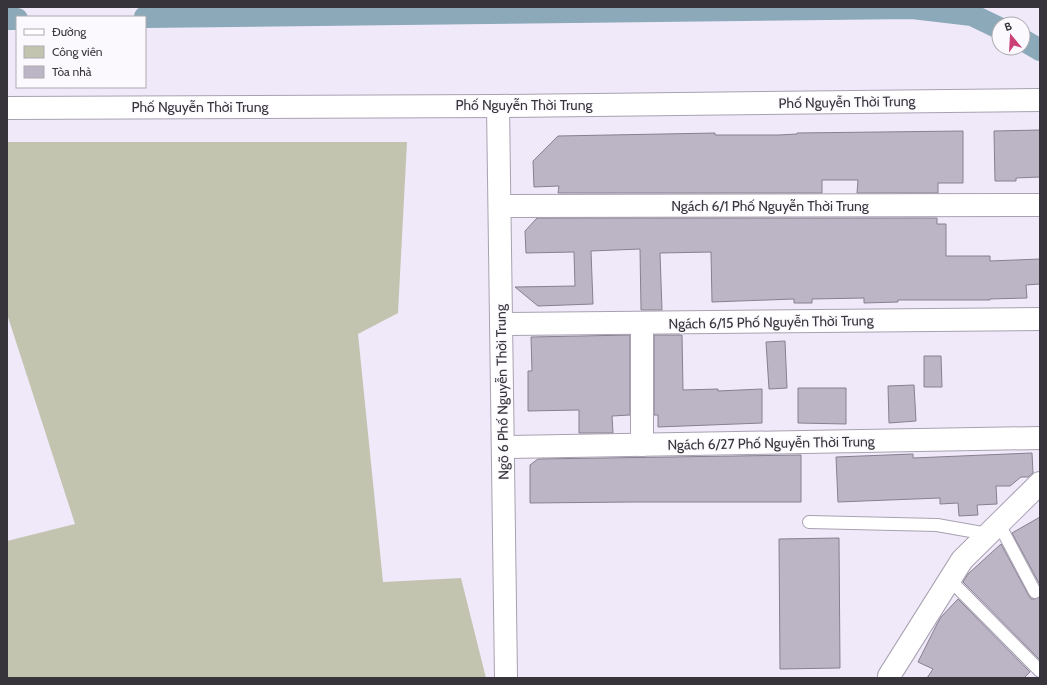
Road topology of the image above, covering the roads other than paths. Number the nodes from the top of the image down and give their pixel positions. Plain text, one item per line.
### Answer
1 (1040, 100) edge
2 (498, 106) junction
3 (7, 108) edge
4 (1040, 205) edge
5 (500, 206) junction
6 (1040, 319) edge
7 (642, 323) junction
8 (501, 324) junction
9 (1040, 438) edge
10 (642, 445) junction
11 (503, 447) junction
12 (1040, 482) edge
13 (809, 522) dead end
14 (994, 529) junction
15 (950, 580) junction
16 (1035, 592) dead end
17 (1040, 671) edge
18 (506, 678) edge
19 (889, 678) edge

1 - 2 street, Phố Nguyễn Thời Trung
2 - 3 street, Phố Nguyễn Thời Trung
2 - 5 street, Ngõ 6 Phố Nguyễn Thời Trung
4 - 5 street, Ngách 6/1 Phố Nguyễn Thời Trung
5 - 8 street, Ngõ 6 Phố Nguyễn Thời Trung
6 - 7 street, Ngách 6/15 Phố Nguyễn Thời Trung
7 - 8 street, Ngách 6/15 Phố Nguyễn Thời Trung
7 - 10 street
8 - 11 street, Ngõ 6 Phố Nguyễn Thời Trung
9 - 10 street, Ngách 6/27 Phố Nguyễn Thời Trung
10 - 11 street, Ngách 6/27 Phố Nguyễn Thời Trung
11 - 18 street, Ngõ 6 Phố Nguyễn Thời Trung
12 - 14 street
13 - 14 lane
14 - 15 street
14 - 16 lane
15 - 17 lane
15 - 19 street

